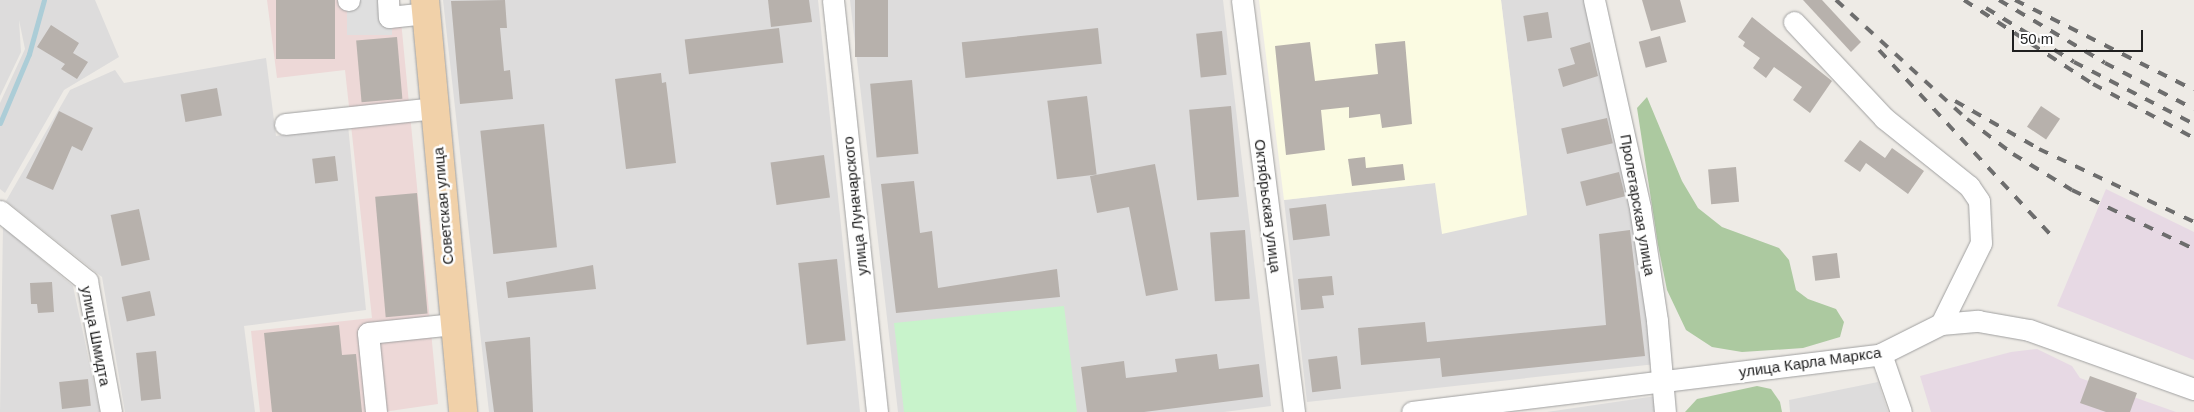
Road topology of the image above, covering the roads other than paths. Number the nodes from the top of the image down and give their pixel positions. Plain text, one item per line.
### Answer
1 (388, 0) edge
2 (833, 0) edge
3 (1242, 0) edge
4 (1594, 0) edge
5 (425, 6) edge
6 (1794, 22) dead end
7 (434, 108) junction
8 (284, 124) dead end
9 (0, 211) edge
10 (454, 324) junction
11 (1941, 324) junction
12 (1881, 354) junction
13 (1662, 382) junction
14 (2194, 388) edge
15 (111, 412) edge
16 (376, 412) edge
17 (463, 412) edge
18 (877, 412) edge
19 (1294, 412) edge
20 (1412, 412) edge
21 (1665, 412) edge
22 (1901, 412) edge

1 - 5 street
2 - 18 street, улица Луначарского
3 - 19 street, Октябрьская улица
4 - 13 street, Пролетарская улица
5 - 7 main road, Советская улица
6 - 11 street
7 - 8 street
7 - 10 main road, Советская улица
9 - 15 street, улица Шмидта
10 - 16 street
10 - 17 main road, Советская улица
11 - 12 street, улица Карла Маркса
11 - 14 street, улица Карла Маркса
12 - 13 street, улица Карла Маркса
12 - 22 street
13 - 20 street, улица Карла Маркса
13 - 21 street, Пролетарская улица

